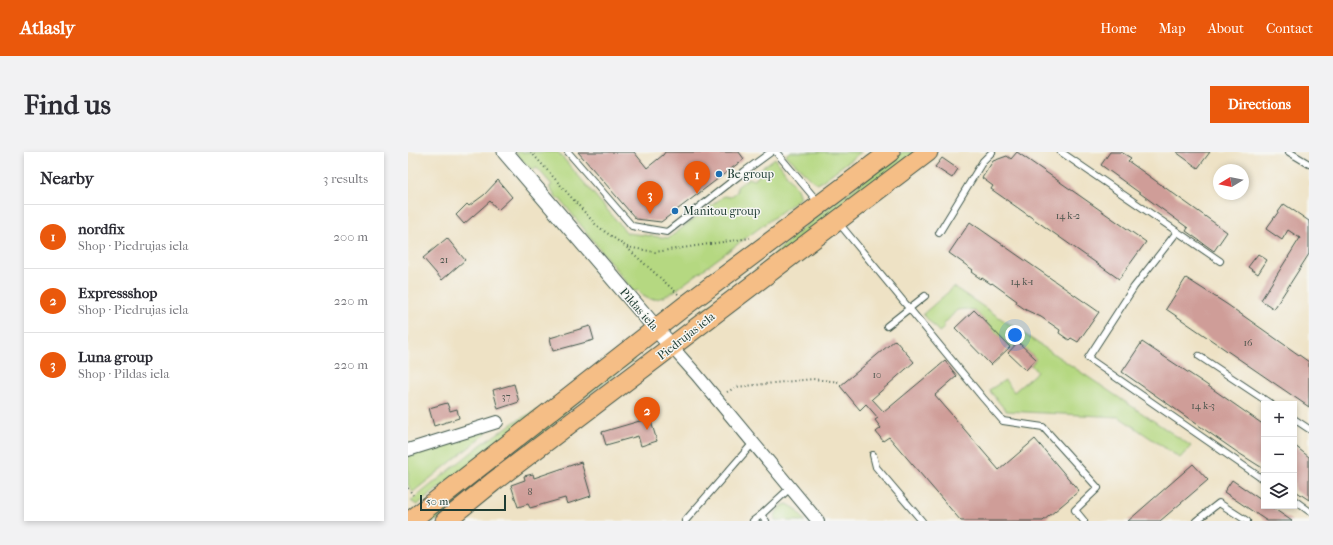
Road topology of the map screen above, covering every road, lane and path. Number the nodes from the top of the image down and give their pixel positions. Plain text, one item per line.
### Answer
1 (505, 152) edge
2 (531, 152) edge
3 (568, 152) edge
4 (771, 152) edge
5 (776, 152) edge
6 (890, 152) edge
7 (928, 152) edge
8 (992, 152) edge
9 (1061, 152) edge
10 (1290, 152) edge
11 (1309, 164) edge
12 (821, 205) junction
13 (837, 221) junction
14 (1177, 232) junction
15 (939, 233) dead end
16 (750, 238) dead end
17 (625, 246) junction
18 (1220, 261) dead end
19 (677, 292) dead end
20 (925, 296) dead end
21 (909, 308) junction
22 (887, 326) dead end
23 (656, 329) junction
24 (671, 346) junction
25 (1199, 356) dead end
26 (840, 382) dead end
27 (727, 392) dead end
28 (1266, 401) edge
29 (1297, 421) edge
30 (497, 422) dead end
31 (1309, 429) edge
32 (754, 443) junction
33 (408, 450) edge
34 (873, 456) dead end
35 (1261, 478) edge
36 (408, 488) edge
37 (790, 488) junction
38 (413, 496) dead end
39 (1297, 502) edge
40 (1309, 511) edge
41 (411, 515) edge
42 (761, 515) junction
43 (445, 521) edge
44 (685, 521) edge
45 (753, 521) edge
46 (766, 521) edge
47 (818, 521) edge
48 (922, 521) edge
49 (1084, 521) edge
50 (1196, 521) edge
51 (1247, 521) edge

1 - 23 street, Pildas iela
2 - 17 path
3 - 4 lane
5 - 12 lane
6 - 12 main road, Piedrujas iela
7 - 13 main road, Piedrujas iela
8 - 15 lane
9 - 14 lane
10 - 11 lane
12 - 23 main road, Piedrujas iela
13 - 21 lane
13 - 24 main road, Piedrujas iela
14 - 18 lane
14 - 35 lane
16 - 17 path
17 - 19 path
20 - 21 lane
21 - 22 lane
21 - 49 lane
23 - 24 street, Pildas iela
23 - 41 main road, Piedrujas iela
24 - 32 street, Pildas iela
24 - 43 main road, Piedrujas iela
25 - 28 lane
26 - 27 path
29 - 31 lane
30 - 33 street
32 - 37 street, Pildas iela
32 - 44 lane
34 - 48 lane
36 - 38 path
37 - 42 lane
37 - 47 street, Pildas iela
39 - 40 lane
42 - 45 lane
42 - 46 lane
50 - 51 lane

